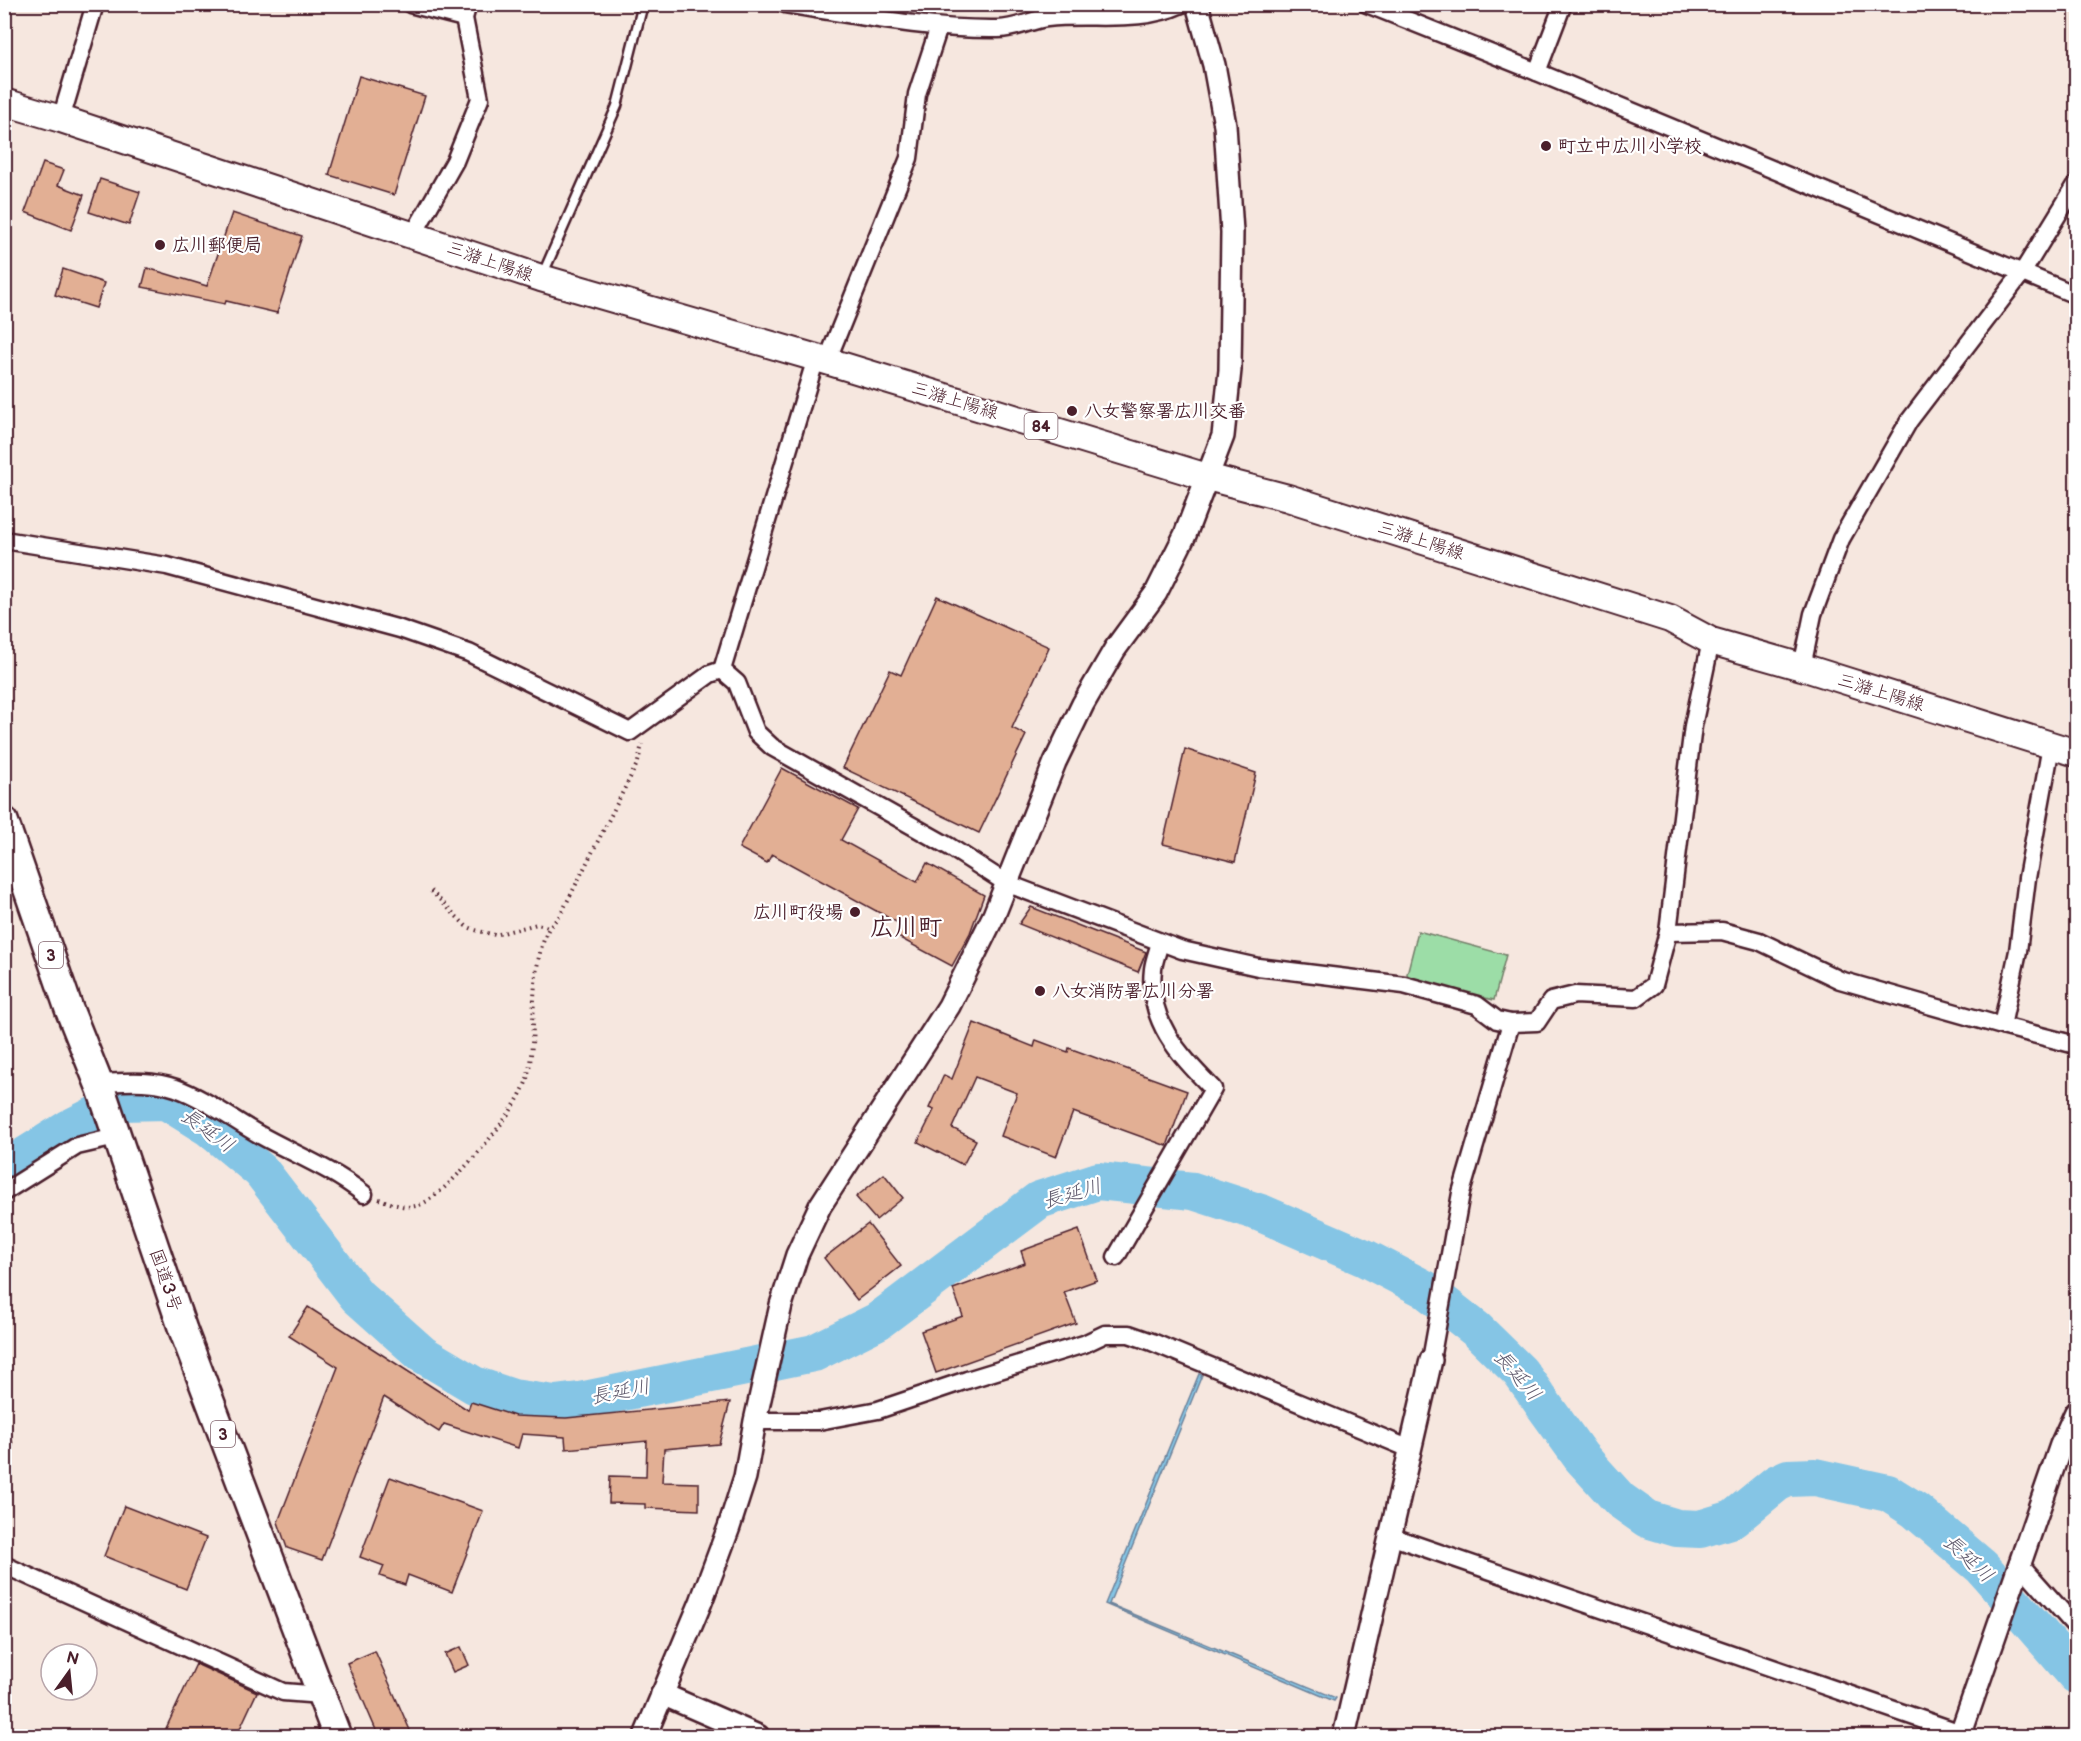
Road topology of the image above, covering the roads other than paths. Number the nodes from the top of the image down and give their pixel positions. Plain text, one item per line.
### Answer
1 (95, 4) edge
2 (410, 4) edge
3 (643, 4) edge
4 (785, 4) edge
5 (1182, 4) edge
6 (1197, 4) edge
7 (1368, 4) edge
8 (1563, 4) edge
9 (466, 11) edge
10 (939, 27) junction
11 (1537, 72) junction
12 (4, 102) edge
13 (61, 118) junction
14 (2076, 185) edge
15 (413, 235) junction
16 (2022, 273) junction
17 (541, 278) junction
18 (2076, 295) edge
19 (821, 359) junction
20 (1207, 477) junction
21 (4, 540) edge
22 (1711, 641) junction
23 (1802, 668) junction
24 (722, 670) junction
25 (2050, 746) junction
26 (2076, 753) edge
27 (4, 821) edge
28 (1006, 883) junction
29 (1668, 932) junction
30 (1160, 942) junction
31 (1511, 1023) junction
32 (2002, 1026) junction
33 (2076, 1044) edge
34 (100, 1086) junction
35 (116, 1133) junction
36 (4, 1192) edge
37 (364, 1194) road end
38 (1116, 1257) dead end
39 (1431, 1360) joint
40 (2076, 1413) edge
41 (755, 1421) junction
42 (1410, 1449) junction
43 (1390, 1536) junction
44 (4, 1565) edge
45 (2018, 1569) junction
46 (2076, 1627) edge
47 (662, 1694) junction
48 (321, 1695) junction
49 (1961, 1735) edge
50 (337, 1737) edge
51 (645, 1737) edge
52 (758, 1737) edge
53 (1344, 1737) edge

1 - 13 street
2 - 9 street
3 - 17 lane
4 - 10 street
5 - 10 street
6 - 20 street
7 - 11 street
8 - 11 street
9 - 15 street
10 - 19 street
11 - 16 street
12 - 13 main road, 三潴上陽線 / 84
13 - 15 main road, 三潴上陽線 / 84
14 - 16 street
15 - 17 main road, 三潴上陽線 / 84
16 - 18 street
16 - 23 street
17 - 19 main road, 三潴上陽線 / 84
19 - 20 main road, 三潴上陽線 / 84
19 - 24 street
20 - 22 main road, 三潴上陽線 / 84
20 - 28 street
21 - 24 street
22 - 23 main road, 三潴上陽線 / 84
22 - 29 street
23 - 25 main road, 三潴上陽線 / 84
24 - 28 street
25 - 26 main road, 三潴上陽線 / 84
25 - 32 street
27 - 34 highway, 国道3号 / 3
28 - 30 street
28 - 41 street
29 - 31 street
29 - 32 street
30 - 31 street
30 - 38 street
31 - 39 street
32 - 33 street
34 - 35 highway, 国道3号 / 3
34 - 37 street
35 - 36 street
35 - 48 highway, 国道3号 / 3
39 - 42 street
40 - 45 street
41 - 42 street
41 - 47 street
42 - 43 street
43 - 49 street
43 - 53 street
44 - 48 street
45 - 46 street
45 - 49 street
47 - 51 street
47 - 52 street
48 - 50 highway, 国道3号 / 3

